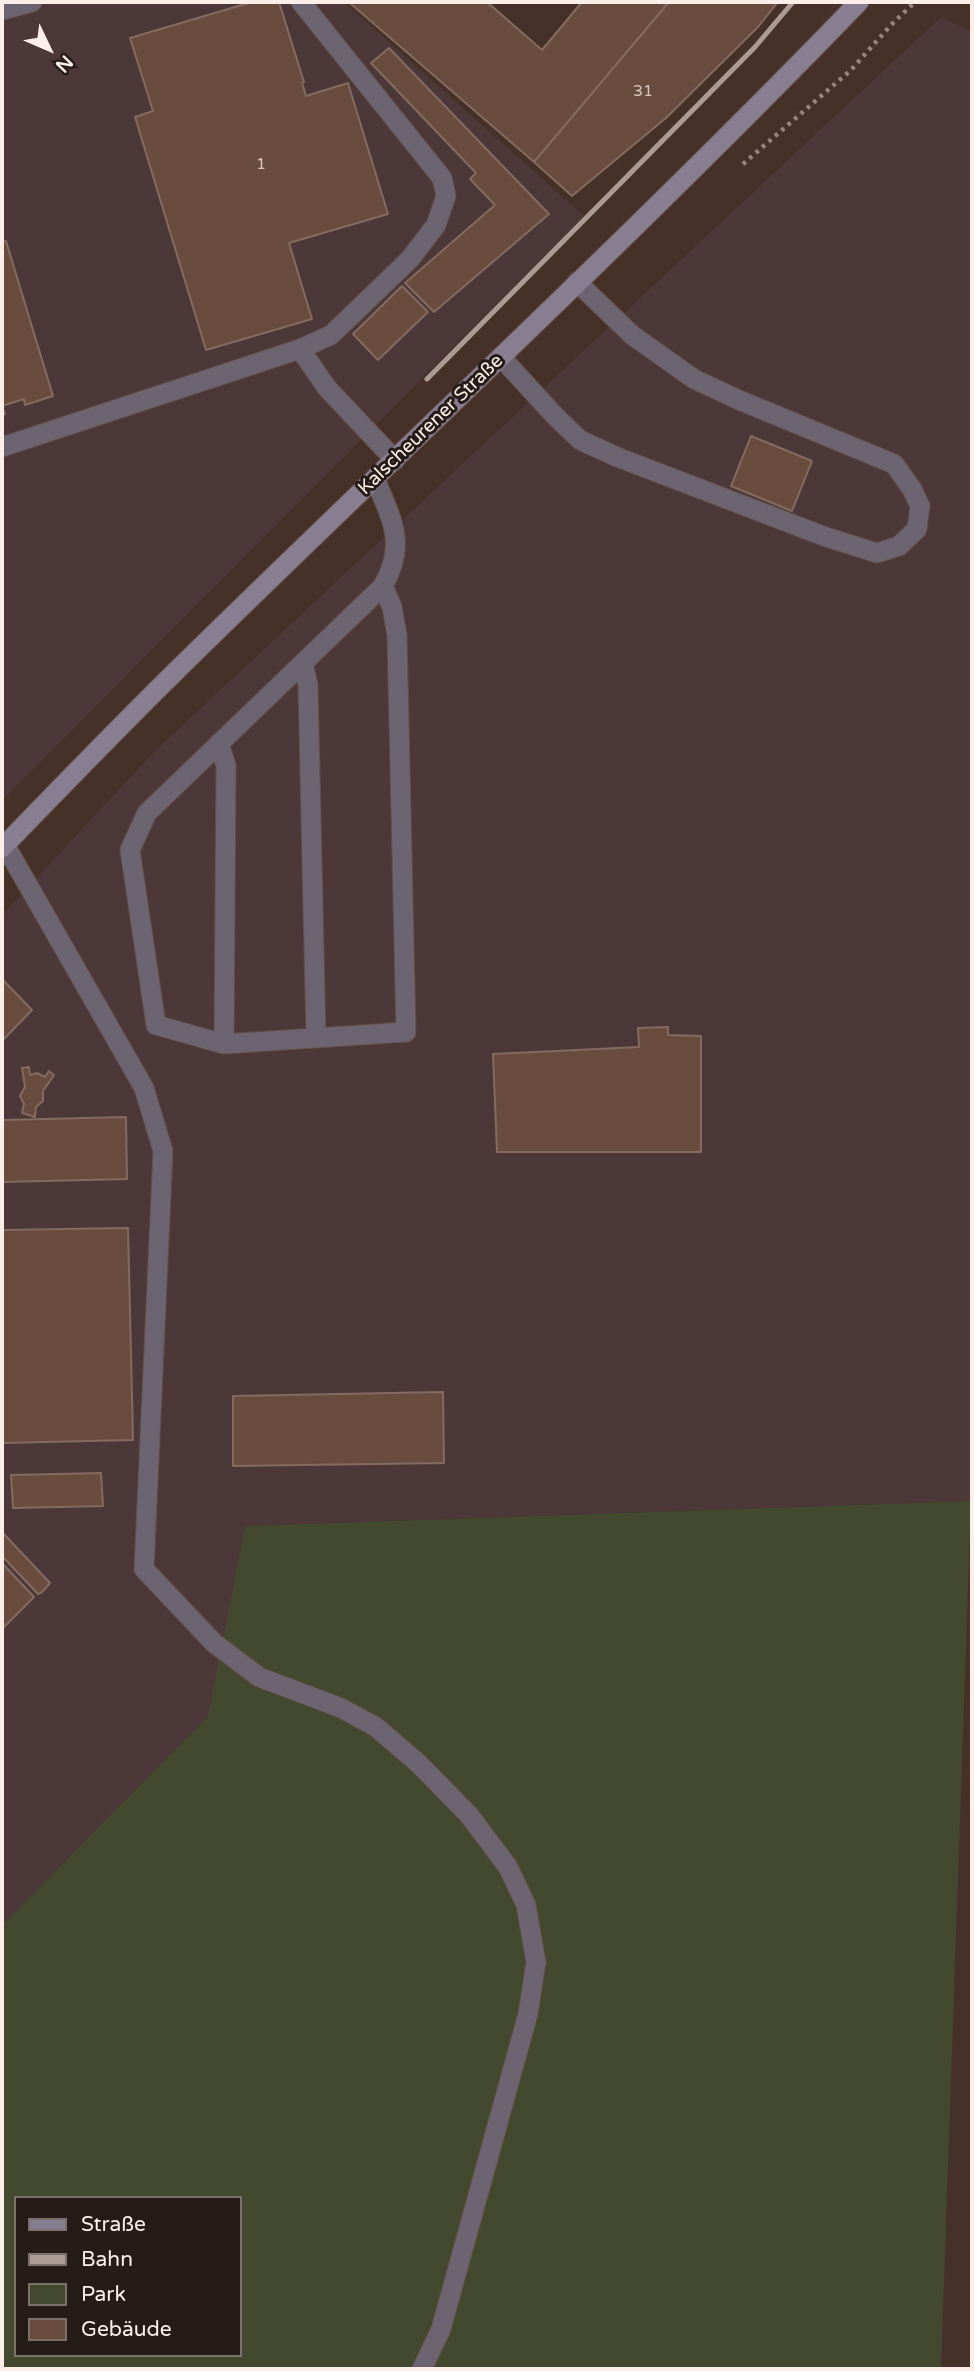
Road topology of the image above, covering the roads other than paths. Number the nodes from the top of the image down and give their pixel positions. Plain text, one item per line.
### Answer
1 (32, 2) edge
2 (301, 2) edge
3 (859, 2) edge
4 (2, 10) edge
5 (578, 282) junction
6 (300, 349) junction
7 (501, 357) junction
8 (2, 447) edge
9 (395, 460) junction
10 (375, 479) junction
11 (383, 586) junction
12 (303, 663) junction
13 (219, 743) junction
14 (3, 847) edge
15 (316, 1038) junction
16 (224, 1044) junction
17 (422, 2369) edge

1 - 4 lane
2 - 6 lane
3 - 5 main road, Kalscheurener Straße
5 - 7 main road, Kalscheurener Straße
5 - 7 lane
6 - 8 lane
6 - 9 lane
7 - 9 main road, Kalscheurener Straße
9 - 10 main road, Kalscheurener Straße
10 - 11 lane
10 - 14 main road, Kalscheurener Straße
11 - 12 lane
11 - 15 lane
12 - 13 lane
12 - 15 lane
13 - 16 lane
13 - 16 lane
14 - 17 lane
15 - 16 lane

